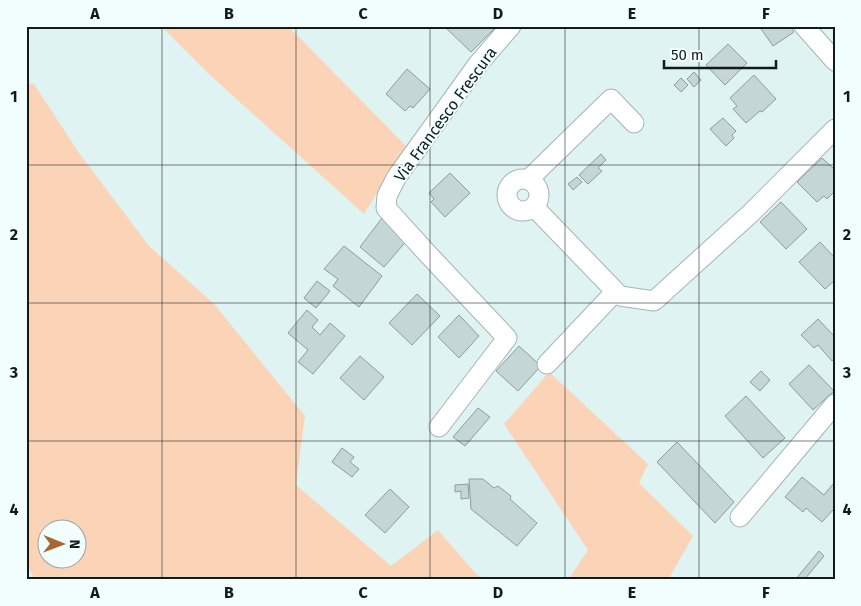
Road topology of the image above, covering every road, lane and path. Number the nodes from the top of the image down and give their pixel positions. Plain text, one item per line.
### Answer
1 (510, 26) edge
2 (804, 26) edge
3 (835, 61) edge
4 (634, 123) dead end
5 (835, 130) edge
6 (528, 180) junction
7 (534, 207) junction
8 (616, 292) junction
9 (547, 364) dead end
10 (835, 404) edge
11 (439, 427) dead end
12 (740, 517) dead end

1 - 11 street, Via Francesco Frescura
2 - 3 street
4 - 6 street
5 - 8 street
6 - 7 street
6 - 7 street
7 - 8 street
8 - 9 street
10 - 12 street

